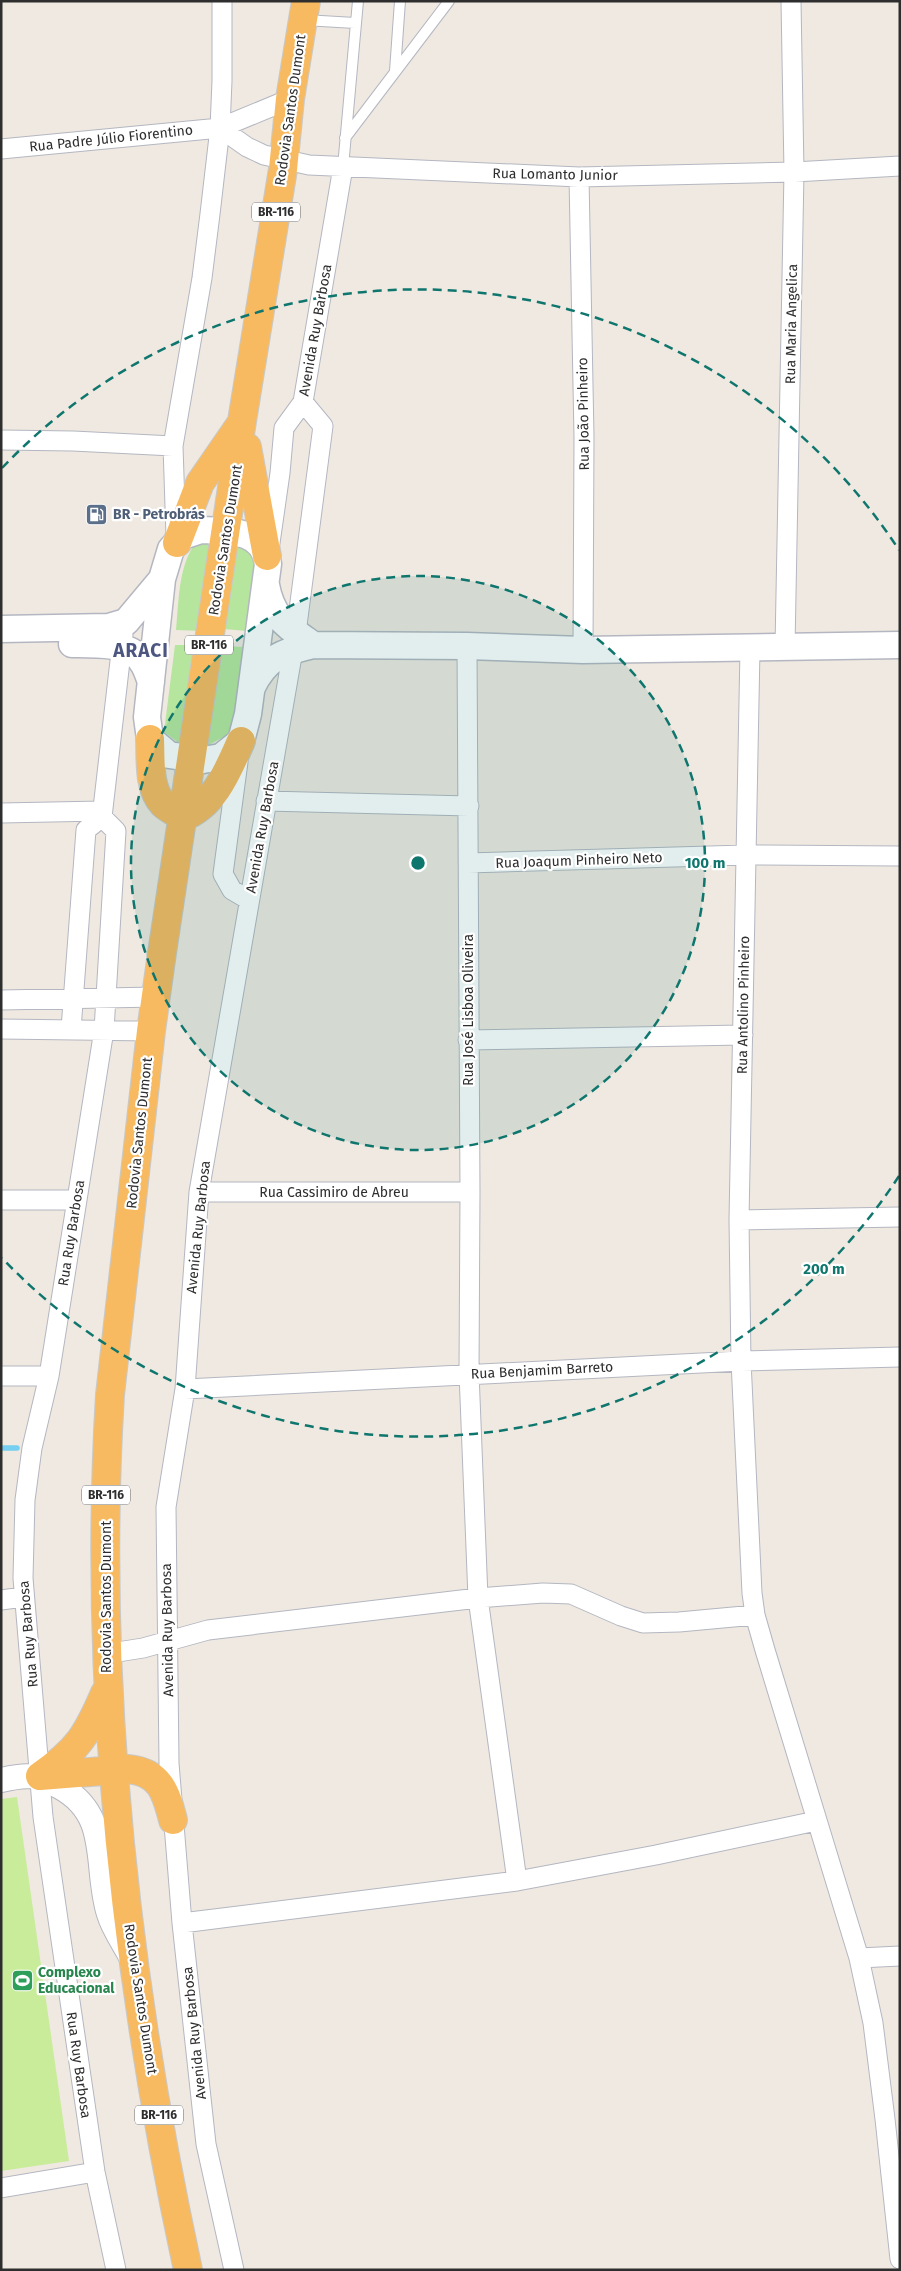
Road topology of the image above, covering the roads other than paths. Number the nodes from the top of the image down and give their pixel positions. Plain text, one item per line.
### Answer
1 (222, 1) edge
2 (358, 1) edge
3 (400, 1) edge
4 (449, 1) edge
5 (791, 1) edge
6 (304, 11) edge
7 (355, 23) junction
8 (395, 72) junction
9 (290, 98) junction
10 (220, 128) junction
11 (345, 138) junction
12 (1, 149) edge
13 (284, 161) junction
14 (900, 166) edge
15 (343, 167) junction
16 (794, 172) junction
17 (579, 177) junction
18 (303, 402) junction
19 (242, 421) junction
20 (1, 440) edge
21 (173, 446) junction
22 (227, 531) junction
23 (177, 543) junction
24 (266, 568) junction
25 (162, 579) junction
26 (126, 622) junction
27 (1, 629) edge
28 (301, 642) junction
29 (1, 645) edge
30 (900, 645) edge
31 (467, 646) junction
32 (785, 647) junction
33 (121, 648) junction
34 (750, 649) junction
35 (583, 650) junction
36 (151, 682) junction
37 (252, 687) junction
38 (150, 739) junction
39 (241, 741) junction
40 (191, 759) junction
41 (266, 801) junction
42 (469, 806) junction
43 (1, 813) edge
44 (102, 814) junction
45 (183, 817) junction
46 (745, 855) junction
47 (900, 856) edge
48 (468, 863) junction
49 (249, 900) junction
50 (156, 997) junction
51 (72, 998) junction
52 (106, 998) junction
53 (1, 1000) edge
54 (1, 1029) edge
55 (70, 1029) junction
56 (104, 1030) junction
57 (151, 1031) junction
58 (743, 1035) junction
59 (468, 1040) junction
60 (199, 1192) junction
61 (470, 1192) junction
62 (1, 1200) edge
63 (76, 1200) junction
64 (900, 1217) edge
65 (739, 1220) junction
66 (900, 1357) edge
67 (741, 1361) junction
68 (468, 1373) junction
69 (1, 1376) edge
70 (49, 1376) junction
71 (185, 1389) junction
72 (24, 1597) junction
73 (478, 1598) junction
74 (1, 1600) edge
75 (755, 1615) junction
76 (166, 1641) junction
77 (105, 1654) junction
78 (107, 1690) junction
79 (112, 1771) junction
80 (15, 1776) edge
81 (173, 1820) junction
82 (816, 1821) junction
83 (517, 1881) junction
84 (182, 1923) junction
85 (900, 1956) edge
86 (859, 1958) junction
87 (132, 1960) junction
88 (95, 2172) junction
89 (1, 2188) edge
90 (900, 2259) edge
91 (116, 2270) edge
92 (188, 2270) edge
93 (234, 2270) edge

1 - 10 street
2 - 7 lane
3 - 8 lane
4 - 8 lane
5 - 16 street, Rua Maria Angelica
6 - 7 lane
6 - 9 highway, Rodovia Santos Dumont / BR-116
7 - 11 lane
8 - 11 lane
9 - 10 street, Rua Padre Júlio Fiorentino
9 - 13 highway, Rodovia Santos Dumont / BR-116
10 - 12 street, Rua Padre Júlio Fiorentino
10 - 13 street, Rua Lomanto Junior
10 - 21 street
11 - 15 lane
13 - 15 street, Rua Lomanto Junior
13 - 19 highway, Rodovia Santos Dumont / BR-116
14 - 16 street, Rua Lomanto Junior
15 - 17 street, Rua Lomanto Junior
15 - 18 street, Avenida Ruy Barbosa
16 - 17 street, Rua Lomanto Junior
16 - 32 street, Rua Maria Angelica
17 - 35 street, Rua João Pinheiro
18 - 24 street
18 - 28 street, Avenida Ruy Barbosa
19 - 22 highway, Rodovia Santos Dumont / BR-116
19 - 23 highway
19 - 24 highway
20 - 21 street
21 - 23 street
22 - 23 main road
22 - 24 main road
22 - 40 highway, Rodovia Santos Dumont / BR-116
23 - 25 main road
24 - 28 main road
24 - 37 main road
25 - 26 main road
25 - 36 main road
26 - 27 main road
26 - 33 street
28 - 31 main road
28 - 37 main road
28 - 41 street, Avenida Ruy Barbosa
29 - 33 main road
30 - 32 main road
31 - 35 main road
31 - 42 street, Rua José Lisboa Oliveira
32 - 34 main road
33 - 36 main road
33 - 44 street
34 - 35 main road
34 - 46 street, Rua Antolino Pinheiro
36 - 38 main road
37 - 39 main road
38 - 40 main road
38 - 45 highway
39 - 40 main road
39 - 45 highway
39 - 49 street
40 - 45 highway, Rodovia Santos Dumont / BR-116
41 - 42 street
41 - 49 street, Avenida Ruy Barbosa
42 - 48 street, Rua José Lisboa Oliveira
43 - 44 street
44 - 51 street
44 - 52 street, Rua Ruy Barbosa
45 - 50 highway, Rodovia Santos Dumont / BR-116
46 - 47 street, Rua Joaqum Pinheiro Neto
46 - 48 street, Rua Joaqum Pinheiro Neto
46 - 58 street, Rua Antolino Pinheiro
48 - 59 street, Rua José Lisboa Oliveira
49 - 60 street, Avenida Ruy Barbosa
50 - 52 street
50 - 57 highway, Rodovia Santos Dumont / BR-116
51 - 52 street
51 - 53 street
51 - 55 street
52 - 56 street, Rua Ruy Barbosa
54 - 55 street
55 - 56 street
56 - 57 street
56 - 63 street, Rua Ruy Barbosa
57 - 77 highway, Rodovia Santos Dumont / BR-116
58 - 59 street
58 - 65 street, Rua Antolino Pinheiro
59 - 61 street, Rua José Lisboa Oliveira
60 - 61 street, Rua Cassimiro de Abreu
60 - 71 street, Avenida Ruy Barbosa
61 - 68 street, Rua José Lisboa Oliveira
62 - 63 street
63 - 70 street, Rua Ruy Barbosa
64 - 65 street
65 - 67 street, Rua Antolino Pinheiro
66 - 67 street, Rua Benjamim Barreto
67 - 68 street, Rua Benjamim Barreto
67 - 75 street, Rua Antolino Pinheiro
68 - 71 street, Rua Benjamim Barreto
68 - 73 street, Rua José Lisboa Oliveira
69 - 70 street
70 - 72 street, Rua Ruy Barbosa
71 - 76 street, Avenida Ruy Barbosa
72 - 74 street
72 - 80 street, Rua Ruy Barbosa
73 - 75 street
73 - 76 street
73 - 83 street, Rua José Lisboa Oliveira
75 - 82 street, Rua Antolino Pinheiro
76 - 77 street
76 - 81 street, Avenida Ruy Barbosa
77 - 78 highway, Rodovia Santos Dumont / BR-116
78 - 79 highway, Rodovia Santos Dumont / BR-116
78 - 80 highway
79 - 80 highway
79 - 81 highway
79 - 87 highway, Rodovia Santos Dumont / BR-116
80 - 87 street
80 - 88 street, Rua Ruy Barbosa
81 - 84 street, Avenida Ruy Barbosa
82 - 83 street
82 - 86 street, Rua Antolino Pinheiro
83 - 84 street
84 - 93 street, Avenida Ruy Barbosa
85 - 86 street
86 - 90 street, Rua Antolino Pinheiro
87 - 92 highway, Rodovia Santos Dumont / BR-116
88 - 89 street
88 - 91 street, Rua Ruy Barbosa

